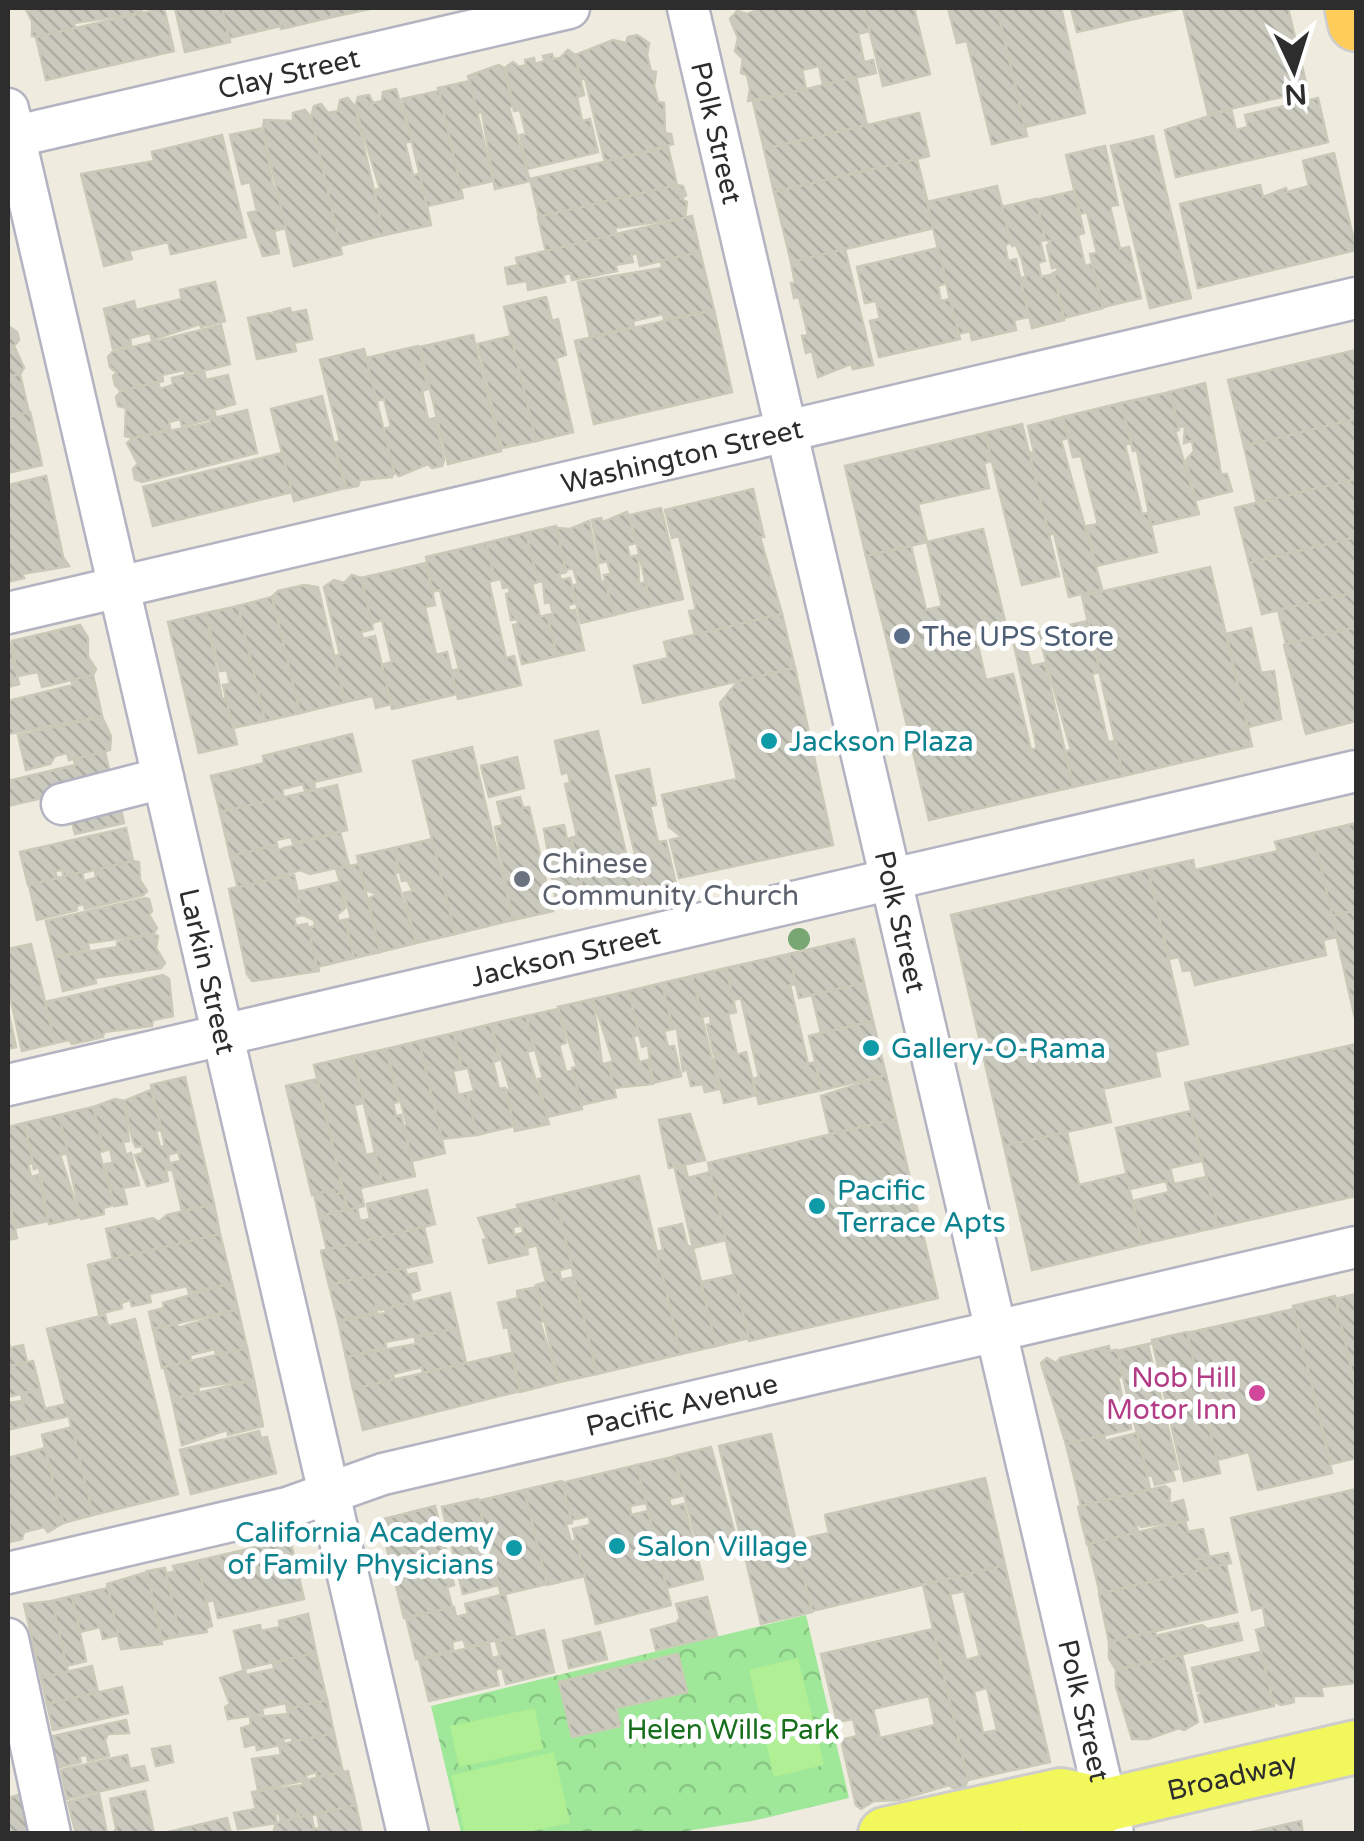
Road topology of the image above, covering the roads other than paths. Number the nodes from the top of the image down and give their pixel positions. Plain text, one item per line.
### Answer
1 (570, 8) edge
2 (688, 8) edge
3 (1353, 8) edge
4 (1356, 23) edge
5 (10, 128) edge
6 (1356, 298) edge
7 (787, 432) junction
8 (118, 588) junction
9 (8, 613) edge
10 (1356, 771) edge
11 (163, 778) junction
12 (62, 804) dead end
13 (891, 879) junction
14 (223, 1036) junction
15 (8, 1084) edge
16 (1356, 1247) edge
17 (997, 1331) junction
18 (329, 1492) junction
19 (8, 1572) edge
20 (8, 1639) edge
21 (1356, 1747) edge
22 (1110, 1819) edge
23 (50, 1834) edge
24 (408, 1834) edge
25 (885, 1834) edge
26 (1048, 1834) edge

1 - 5 street, Clay Street
2 - 7 street, Polk Street
3 - 4 highway
5 - 8 street, Larkin Street
6 - 7 street, Washington Street
7 - 8 street, Washington Street
7 - 13 street, Polk Street
8 - 9 street, Washington Street
8 - 11 street, Larkin Street
10 - 13 street, Jackson Street
11 - 12 street
11 - 14 street, Larkin Street
13 - 14 street, Jackson Street
13 - 17 street, Polk Street
14 - 15 street, Jackson Street
14 - 18 street, Larkin Street
16 - 17 street, Pacific Avenue
17 - 18 street, Pacific Avenue
17 - 22 street, Polk Street
18 - 19 street, Pacific Avenue
18 - 24 street, Larkin Street
20 - 23 street
21 - 22 main road, Broadway
22 - 25 main road, Broadway
22 - 26 main road, Broadway

